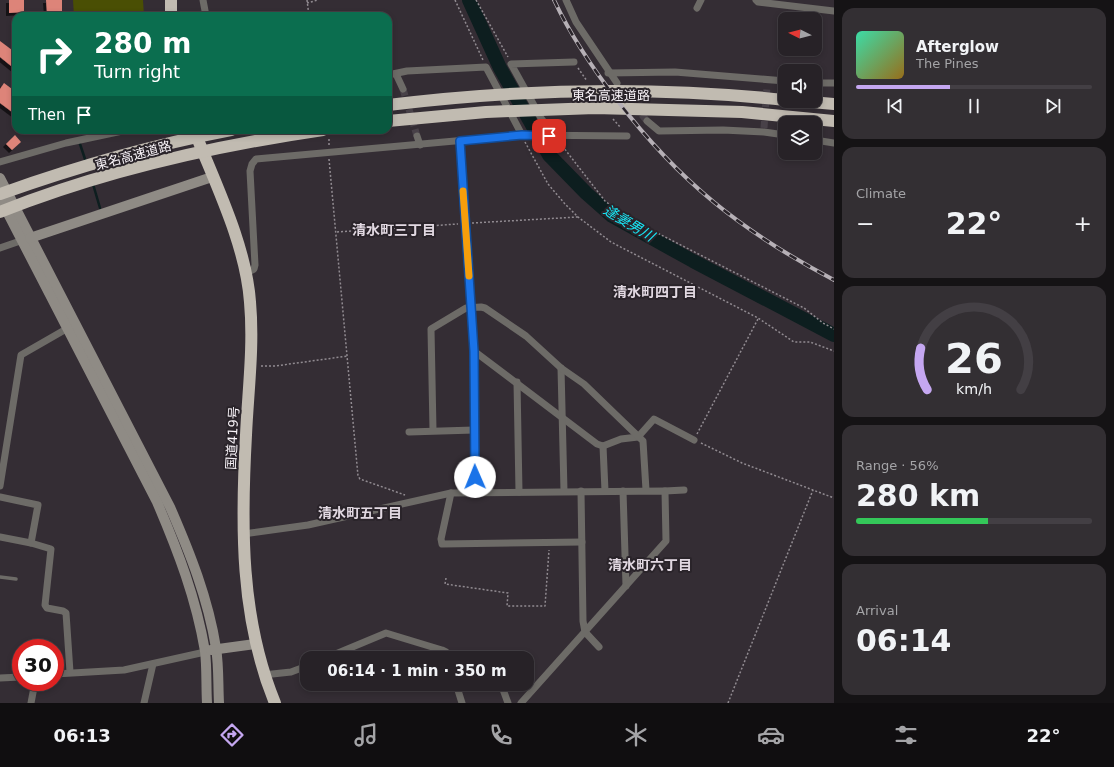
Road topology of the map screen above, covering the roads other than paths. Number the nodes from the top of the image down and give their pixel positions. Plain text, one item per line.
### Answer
1 (171, 0) edge
2 (202, 0) edge
3 (566, 0) edge
4 (701, 0) edge
5 (756, 0) edge
6 (790, 3) edge
7 (697, 8) dead end
8 (834, 11) edge
9 (171, 12) edge
10 (205, 12) edge
11 (574, 62) dead end
12 (608, 73) junction
13 (392, 74) edge
14 (396, 74) junction
15 (778, 82) edge
16 (822, 83) edge
17 (834, 83) edge
18 (618, 87) junction
19 (403, 89) tunnel mouth
20 (778, 99) edge
21 (822, 103) edge
22 (834, 104) edge
23 (392, 105) edge
24 (392, 121) edge
25 (647, 121) tunnel mouth
26 (834, 121) edge
27 (778, 133) edge
28 (109, 134) edge
29 (196, 134) edge
30 (214, 134) edge
31 (326, 134) edge
32 (523, 135) junction
33 (417, 136) tunnel mouth
34 (551, 136) junction
35 (627, 136) dead end
36 (460, 141) junction
37 (822, 141) edge
38 (834, 143) edge
39 (420, 145) junction
40 (0, 162) edge
41 (210, 171) junction
42 (0, 178) edge
43 (0, 194) edge
44 (0, 198) edge
45 (0, 212) edge
46 (24, 235) junction
47 (0, 248) edge
48 (246, 273) junction
49 (472, 307) junction
50 (68, 328) junction
51 (474, 351) junction
52 (561, 368) junction
53 (517, 382) junction
54 (563, 417) junction
55 (433, 430) junction
56 (474, 430) junction
57 (409, 432) dead end
58 (638, 437) junction
59 (694, 440) road end
60 (603, 446) junction
61 (0, 486) edge
62 (646, 490) junction
63 (684, 490) dead end
64 (564, 491) junction
65 (581, 491) junction
66 (605, 491) junction
67 (623, 491) junction
68 (665, 491) junction
69 (475, 492) junction
70 (518, 492) junction
71 (451, 493) junction
72 (0, 497) edge
73 (244, 534) junction
74 (0, 537) edge
75 (582, 542) junction
76 (31, 543) junction
77 (0, 577) edge
78 (16, 579) dead end
79 (626, 586) junction
80 (585, 632) junction
81 (255, 644) junction
82 (600, 647) dead end
83 (216, 648) junction
84 (343, 651) edge
85 (444, 651) edge
86 (205, 652) junction
87 (153, 664) junction
88 (300, 669) edge
89 (70, 672) junction
90 (64, 673) edge
91 (263, 675) junction
92 (12, 677) edge
93 (0, 678) edge
94 (33, 691) edge
95 (458, 691) edge
96 (504, 691) edge
97 (31, 703) edge
98 (144, 703) edge
99 (207, 703) edge
100 (219, 703) edge
101 (275, 703) edge
102 (462, 703) edge
103 (508, 703) edge
104 (520, 703) edge

1 - 9 highway
2 - 10 street
3 - 12 street
4 - 7 street
5 - 6 street
6 - 8 street
11 - 34 street
12 - 15 street
12 - 18 street
13 - 14 street
14 - 19 street
14 - 32 street
16 - 17 street
18 - 20 highway, 東名高速道路
18 - 23 highway, 東名高速道路
21 - 22 highway
24 - 26 highway, 東名高速道路
25 - 27 street
28 - 40 street
29 - 41 highway, 国道419号
30 - 43 highway, 東名高速道路
31 - 45 highway, 東名高速道路
32 - 34 street
32 - 36 street
33 - 39 street
34 - 35 street
36 - 39 street
36 - 49 street
37 - 38 street
39 - 48 street
41 - 46 street
41 - 48 highway, 国道419号
42 - 46 street
44 - 46 street
46 - 47 street
46 - 50 street
46 - 83 street
48 - 73 highway, 国道419号
49 - 51 street
49 - 52 street
49 - 55 street
50 - 61 street
50 - 86 street
51 - 53 street
51 - 56 street
52 - 54 street
52 - 58 street
53 - 54 street
53 - 70 street
54 - 60 street
54 - 64 street
55 - 56 street
55 - 57 street
56 - 69 street
58 - 59 street
58 - 60 street
58 - 62 street
60 - 66 street
62 - 67 street
62 - 68 street
63 - 68 street
64 - 65 street
64 - 70 street
65 - 66 street
65 - 75 street
66 - 67 street
67 - 79 street
68 - 79 street
69 - 70 street
69 - 71 street
71 - 73 street
71 - 75 street
72 - 76 street
73 - 81 highway, 国道419号
74 - 76 street
75 - 80 street
76 - 89 street
77 - 78 lane
79 - 80 street
80 - 82 street
80 - 104 street
81 - 83 street
81 - 91 highway, 国道419号
83 - 86 street
83 - 100 street
84 - 85 street
86 - 87 street
86 - 99 street
87 - 89 street
87 - 98 street
88 - 91 street
89 - 90 street
91 - 101 highway, 国道419号
92 - 93 street
94 - 97 street
95 - 102 street
96 - 103 street

